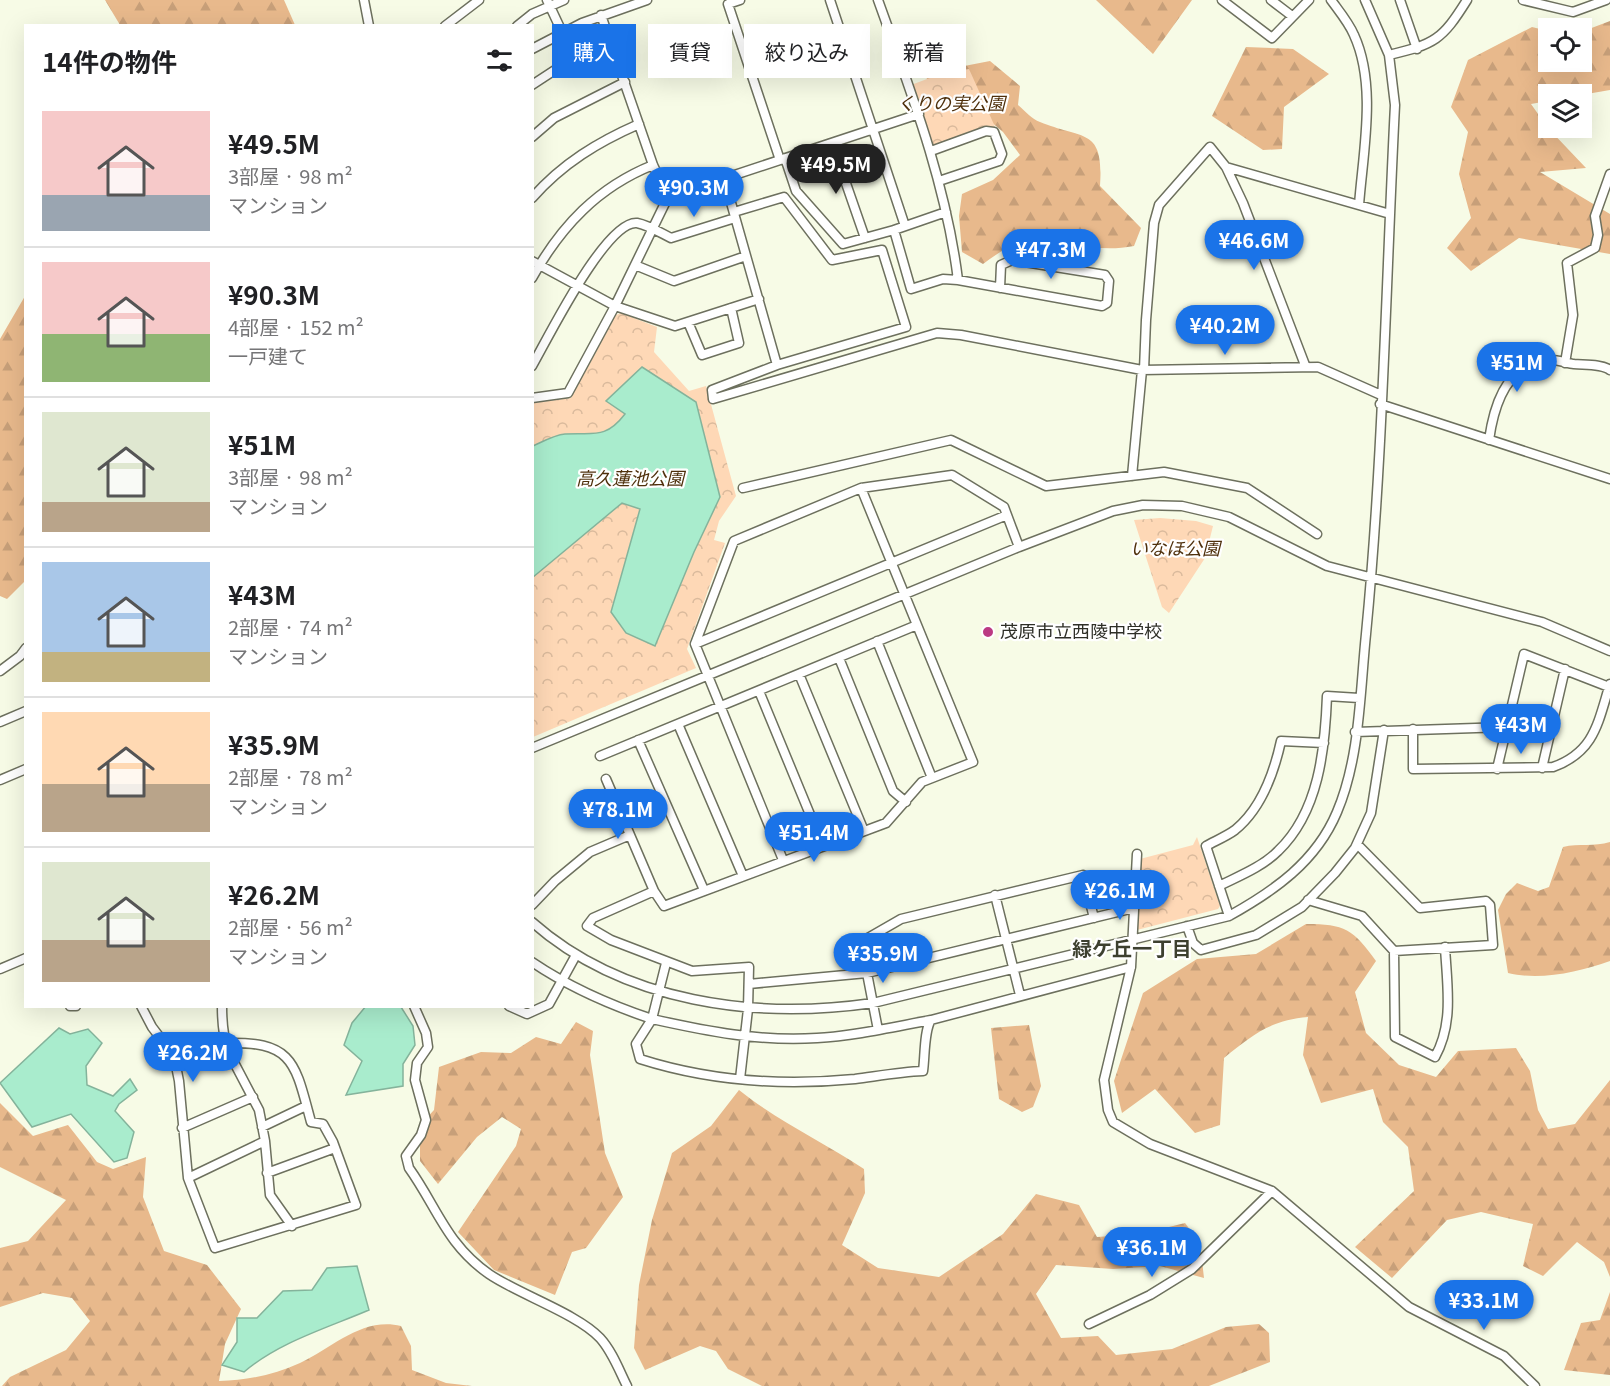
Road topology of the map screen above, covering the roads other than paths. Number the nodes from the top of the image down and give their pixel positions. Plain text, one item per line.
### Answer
1 (364, 0) edge
2 (479, 0) edge
3 (564, 0) edge
4 (647, 0) edge
5 (740, 0) edge
6 (830, 0) edge
7 (878, 0) edge
8 (1222, 0) edge
9 (1271, 0) edge
10 (1309, 0) edge
11 (1331, 0) edge
12 (1365, 0) edge
13 (1400, 0) edge
14 (1467, 0) edge
15 (1523, 0) edge
16 (1606, 0) edge
17 (548, 3) edge
18 (602, 15) junction
19 (1292, 16) junction
20 (369, 24) edge
21 (448, 24) edge
22 (520, 24) edge
23 (558, 24) edge
24 (581, 24) edge
25 (605, 24) edge
26 (552, 38) edge
27 (534, 48) edge
28 (1417, 49) junction
29 (1389, 54) junction
30 (552, 72) edge
31 (623, 78) edge
32 (624, 82) junction
33 (534, 84) edge
34 (919, 114) junction
35 (639, 124) junction
36 (873, 129) junction
37 (534, 135) edge
38 (831, 143) junction
39 (931, 151) junction
40 (783, 159) junction
41 (653, 165) junction
42 (1226, 167) junction
43 (1610, 174) edge
44 (724, 178) junction
45 (939, 181) junction
46 (534, 196) edge
47 (668, 197) junction
48 (1359, 205) junction
49 (946, 212) junction
50 (1390, 214) junction
51 (735, 215) junction
52 (905, 226) junction
53 (651, 229) junction
54 (894, 230) junction
55 (865, 238) junction
56 (746, 256) junction
57 (536, 263) edge
58 (635, 265) junction
59 (958, 280) junction
60 (578, 286) junction
61 (1000, 288) junction
62 (759, 299) junction
63 (615, 306) junction
64 (731, 308) junction
65 (688, 322) junction
66 (534, 363) edge
67 (1565, 363) junction
68 (777, 365) junction
69 (1305, 365) junction
70 (1143, 370) junction
71 (1610, 370) edge
72 (534, 398) edge
73 (1380, 399) junction
74 (1489, 440) junction
75 (1132, 476) junction
76 (1610, 479) edge
77 (743, 488) dead end
78 (861, 488) junction
79 (1007, 515) junction
80 (1317, 534) dead end
81 (1019, 547) junction
82 (893, 563) junction
83 (1371, 579) junction
84 (904, 594) junction
85 (917, 625) junction
86 (877, 641) junction
87 (695, 644) junction
88 (24, 651) edge
89 (1610, 651) edge
90 (839, 658) junction
91 (1564, 669) junction
92 (0, 671) edge
93 (799, 674) junction
94 (707, 675) junction
95 (1610, 685) edge
96 (759, 691) junction
97 (1359, 698) junction
98 (720, 706) junction
99 (24, 712) edge
100 (0, 722) edge
101 (678, 724) junction
102 (1506, 727) junction
103 (1413, 729) junction
104 (1384, 730) junction
105 (1356, 732) junction
106 (638, 740) junction
107 (1324, 743) junction
108 (534, 747) edge
109 (600, 756) dead end
110 (1497, 768) junction
111 (1542, 768) junction
112 (24, 770) edge
113 (606, 778) dead end
114 (932, 778) junction
115 (0, 780) edge
116 (906, 801) junction
117 (864, 831) junction
118 (630, 835) junction
119 (1357, 844) junction
120 (823, 846) junction
121 (1137, 854) dead end
122 (783, 860) junction
123 (743, 876) junction
124 (1219, 886) junction
125 (704, 890) junction
126 (654, 891) junction
127 (995, 895) junction
128 (1308, 900) junction
129 (534, 903) edge
130 (1134, 908) junction
131 (1229, 916) junction
132 (1094, 918) junction
133 (534, 924) edge
134 (1187, 926) junction
135 (1132, 938) junction
136 (1005, 939) junction
137 (1445, 948) junction
138 (1394, 951) junction
139 (576, 955) junction
140 (24, 959) edge
141 (534, 963) edge
142 (666, 963) junction
143 (1013, 967) junction
144 (1131, 967) junction
145 (0, 969) edge
146 (867, 973) junction
147 (562, 980) junction
148 (749, 984) junction
149 (657, 990) junction
150 (1020, 995) junction
151 (873, 1003) junction
152 (142, 1008) edge
153 (222, 1008) edge
154 (415, 1008) edge
155 (514, 1008) edge
156 (748, 1009) junction
157 (652, 1019) junction
158 (931, 1020) junction
159 (878, 1030) junction
160 (743, 1036) junction
161 (225, 1043) junction
162 (740, 1079) junction
163 (253, 1097) junction
164 (306, 1106) junction
165 (262, 1126) junction
166 (182, 1128) junction
167 (265, 1141) junction
168 (335, 1148) junction
169 (267, 1173) junction
170 (188, 1178) junction
171 (1272, 1191) junction
172 (292, 1226) junction
173 (1089, 1324) dead end
174 (627, 1386) edge
175 (1535, 1386) edge

1 - 20 street
2 - 21 street
3 - 17 street
4 - 18 street
5 - 40 street
6 - 36 street
7 - 34 street
8 - 19 street
9 - 19 street
10 - 19 street
11 - 48 street
12 - 29 street
13 - 28 street
14 - 28 street
15 - 16 street
17 - 22 street
17 - 23 street
18 - 24 street
18 - 25 street
26 - 27 street
28 - 29 street
29 - 50 street
30 - 33 street
31 - 32 street
32 - 35 street
32 - 37 street
34 - 36 street
34 - 39 street
35 - 41 street
35 - 46 street
36 - 38 street
36 - 52 street
38 - 40 street
38 - 55 street
39 - 45 street
39 - 45 street
40 - 44 street
40 - 55 street
41 - 47 street
41 - 57 street
42 - 48 street
42 - 69 street
42 - 70 street
43 - 67 street
44 - 47 street
44 - 51 street
45 - 49 street
47 - 53 street
48 - 50 street
49 - 52 street
49 - 59 street
50 - 73 street
51 - 53 street
51 - 56 street
51 - 68 street
52 - 54 street
53 - 58 street
53 - 60 street
54 - 55 street
54 - 59 street
56 - 58 street
56 - 62 street
57 - 60 street
58 - 63 street
59 - 61 street
60 - 63 street
60 - 66 street
61 - 61 street
62 - 64 street
62 - 68 street
63 - 65 street
63 - 72 street
64 - 65 street
64 - 65 street
67 - 71 street
67 - 74 street
68 - 70 street
69 - 70 street
69 - 73 street
70 - 75 street
73 - 74 street
73 - 83 street
74 - 76 street
75 - 77 street
75 - 80 street
78 - 79 street
78 - 82 street
78 - 87 street
79 - 81 street
79 - 82 street
81 - 83 street
81 - 84 street
82 - 84 street
82 - 87 street
83 - 89 street
83 - 97 street
84 - 85 street
84 - 94 street
85 - 86 street
85 - 114 street
86 - 90 street
86 - 114 street
87 - 94 street
88 - 92 street
90 - 93 street
90 - 116 street
91 - 95 street
91 - 102 street
91 - 111 street
93 - 96 street
93 - 117 street
94 - 98 street
94 - 108 street
95 - 111 street
96 - 98 street
96 - 120 street
97 - 105 street
97 - 107 street
98 - 101 street
98 - 122 street
99 - 100 street
101 - 106 street
101 - 123 street
102 - 103 street
102 - 110 street
103 - 104 street
103 - 110 street
104 - 105 street
104 - 119 street
105 - 131 street
106 - 109 street
106 - 125 street
107 - 124 street
107 - 124 street
110 - 111 street
112 - 115 street
113 - 118 street
114 - 116 street
116 - 117 street
117 - 120 street
118 - 126 street
118 - 129 street
119 - 128 street
119 - 137 street
120 - 122 street
121 - 130 street
122 - 123 street
123 - 125 street
124 - 131 street
125 - 126 street
126 - 142 street
127 - 132 street
127 - 136 street
127 - 146 street
128 - 134 street
128 - 138 street
130 - 132 street
130 - 135 street
131 - 134 street
132 - 136 street
133 - 139 street
134 - 135 street
135 - 143 street
135 - 144 street
136 - 143 street
136 - 146 street
137 - 138 street
137 - 138 street
139 - 147 street
139 - 149 street
140 - 145 street
141 - 147 street
142 - 148 street
142 - 149 street
143 - 150 street
143 - 151 street
144 - 150 street
144 - 171 street
146 - 148 street
146 - 151 street
147 - 155 street
147 - 157 street
148 - 156 street
149 - 156 street
149 - 157 street
150 - 158 street
151 - 156 street
151 - 159 street
152 - 166 street
153 - 161 street
154 - 174 street
156 - 160 street
157 - 160 street
157 - 162 street
158 - 159 street
158 - 162 street
159 - 160 street
160 - 162 street
161 - 163 street
161 - 164 street
163 - 165 street
163 - 166 street
164 - 165 street
164 - 168 street
165 - 167 street
166 - 170 street
167 - 169 street
167 - 170 street
168 - 169 street
168 - 172 street
169 - 172 street
170 - 172 street
171 - 173 street
171 - 175 street

